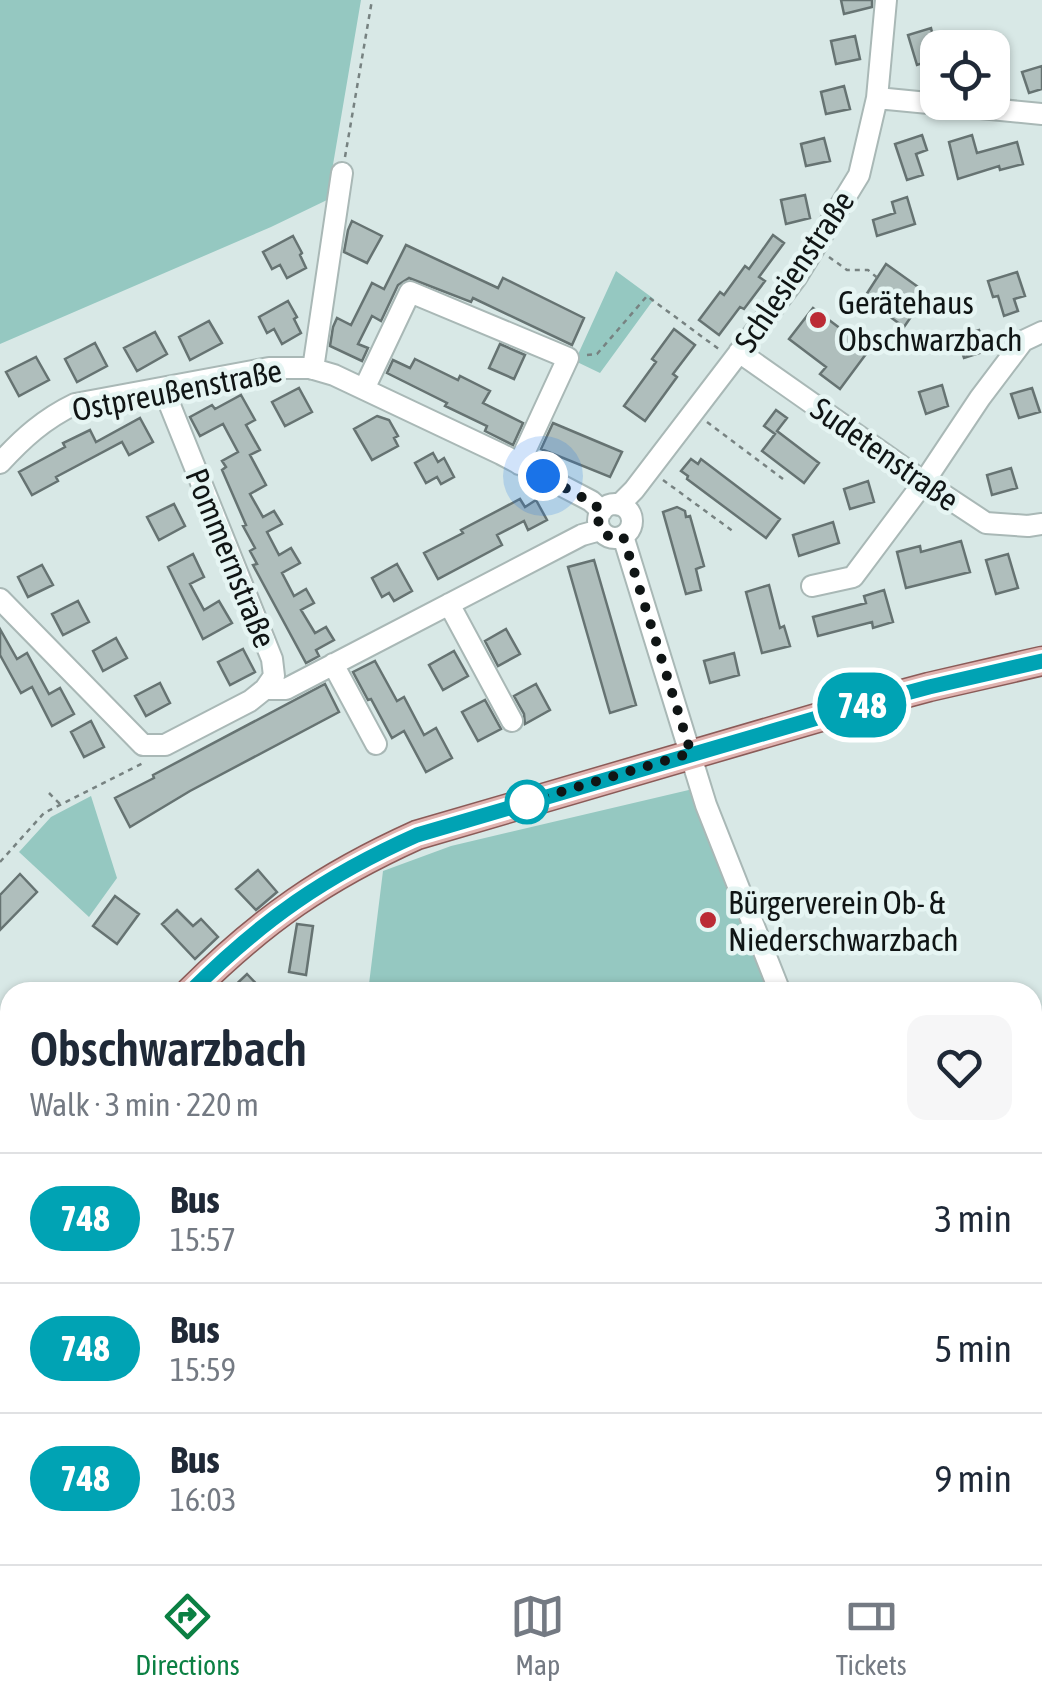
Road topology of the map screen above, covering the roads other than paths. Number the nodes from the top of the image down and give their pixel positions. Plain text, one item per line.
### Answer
1 (886, 0) edge
2 (877, 98) junction
3 (1042, 114) edge
4 (342, 173) road end
5 (1042, 332) edge
6 (736, 355) junction
7 (312, 369) junction
8 (162, 388) junction
9 (364, 389) junction
10 (0, 462) edge
11 (519, 464) junction
12 (924, 482) junction
13 (607, 515) junction
14 (1042, 524) edge
15 (623, 536) junction
16 (812, 586) dead end
17 (0, 599) edge
18 (449, 604) junction
19 (1042, 661) edge
20 (333, 664) junction
21 (266, 690) junction
22 (512, 721) dead end
23 (376, 744) dead end
24 (691, 753) junction
25 (201, 982) edge
26 (776, 982) edge

1 - 2 street, Schlesienstraße
2 - 3 street
2 - 6 street, Schlesienstraße
4 - 7 street, Ostpreußenstraße
5 - 12 street
6 - 12 street, Sudetenstraße
6 - 13 street, Schlesienstraße
7 - 8 street, Ostpreußenstraße
7 - 9 street, Ostpreußenstraße
8 - 10 street, Ostpreußenstraße
8 - 21 street, Pommernstraße
9 - 11 street, Ostpreußenstraße
9 - 11 street
11 - 13 street, Ostpreußenstraße
12 - 14 street, Sudetenstraße
12 - 16 street
13 - 15 street, Ostpreußenstraße
13 - 15 street
13 - 18 street
15 - 24 street
17 - 21 street, Pommernstraße
18 - 20 street
18 - 22 street
19 - 24 main road
20 - 21 street
20 - 23 street
24 - 25 main road
24 - 26 street

